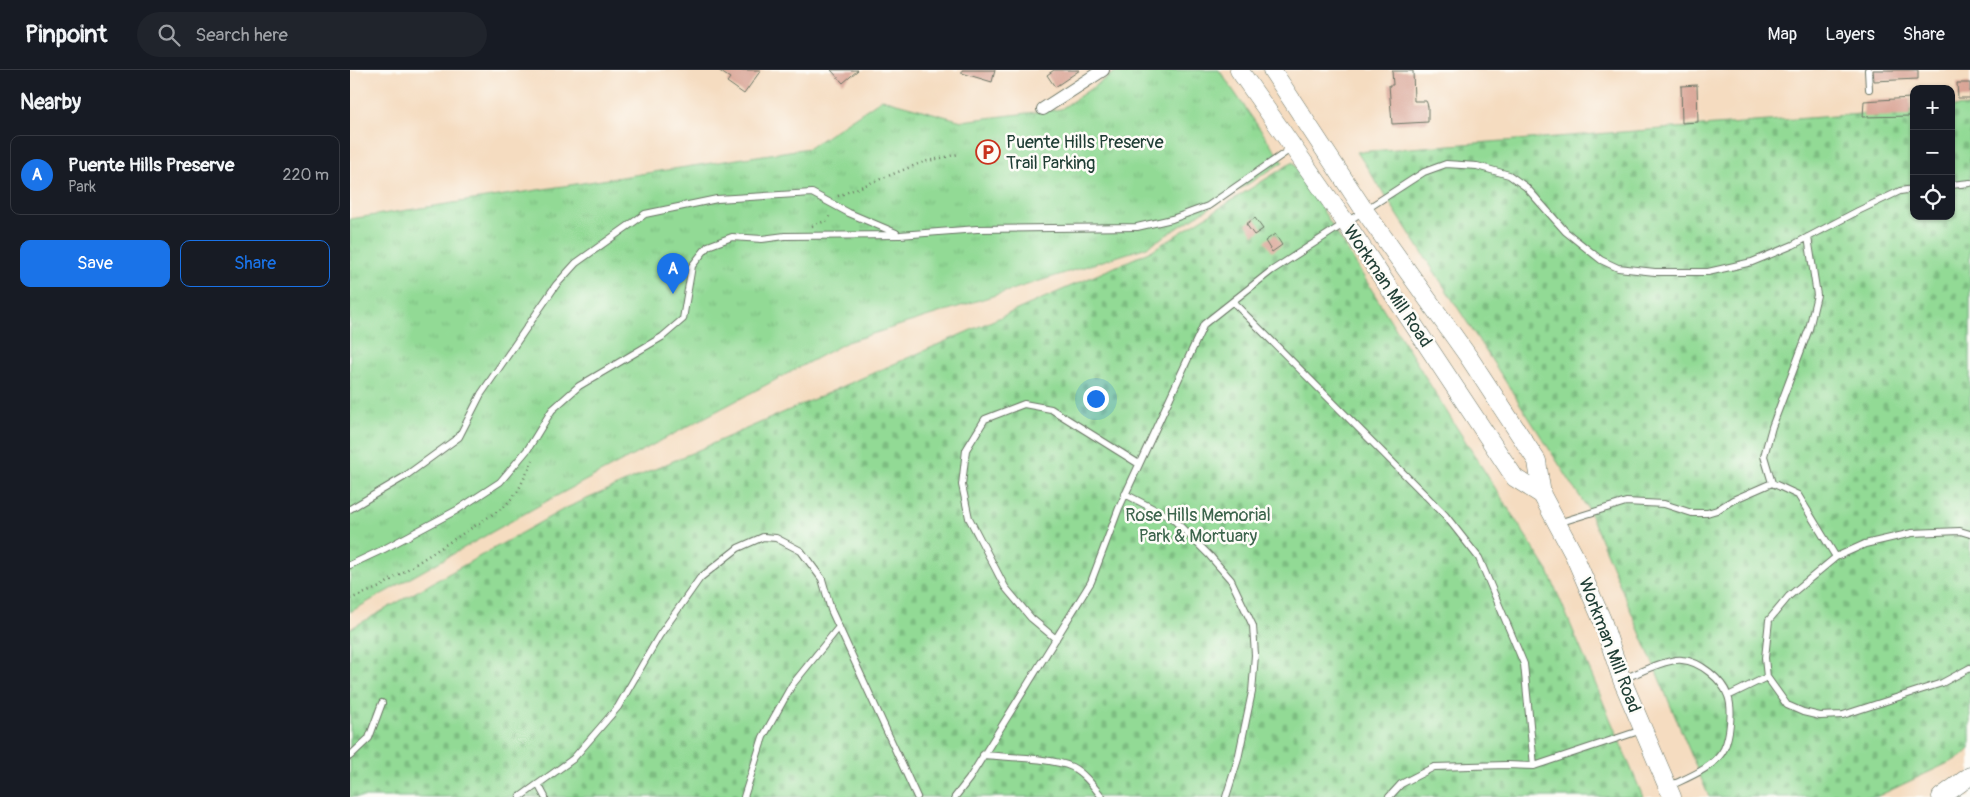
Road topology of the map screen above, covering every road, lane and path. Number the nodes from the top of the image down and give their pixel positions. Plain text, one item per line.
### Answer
1 (1103, 70) edge
2 (1240, 70) edge
3 (1272, 70) edge
4 (1868, 70) edge
5 (1868, 89) dead end
6 (1043, 109) dead end
7 (1293, 148) junction
8 (958, 154) dead end
9 (1970, 183) edge
10 (1955, 185) edge
11 (1910, 190) edge
12 (835, 204) junction
13 (1364, 210) junction
14 (1346, 223) junction
15 (811, 226) dead end
16 (900, 235) junction
17 (1808, 237) junction
18 (1233, 302) junction
19 (534, 456) dead end
20 (1139, 464) junction
21 (1772, 483) junction
22 (1125, 494) junction
23 (1542, 495) junction
24 (350, 509) edge
25 (1558, 523) junction
26 (1970, 534) edge
27 (1836, 557) junction
28 (350, 565) edge
29 (350, 599) edge
30 (839, 628) junction
31 (1056, 639) junction
32 (1970, 668) edge
33 (1767, 677) junction
34 (1622, 680) junction
35 (1728, 696) junction
36 (382, 703) dead end
37 (1643, 730) junction
38 (983, 755) junction
39 (350, 756) edge
40 (1534, 766) junction
41 (1970, 776) edge
42 (538, 784) junction
43 (1669, 792) edge
44 (1945, 796) edge
45 (520, 797) edge
46 (545, 797) edge
47 (744, 797) edge
48 (917, 797) edge
49 (955, 797) edge
50 (1102, 797) edge
51 (1226, 797) edge
52 (1388, 797) edge

1 - 6 street
2 - 7 main road, Workman Mill Road
3 - 13 main road, Workman Mill Road
4 - 5 lane
7 - 14 main road, Workman Mill Road
7 - 16 lane
8 - 12 path
9 - 10 lane
11 - 17 lane
12 - 15 path
12 - 16 lane
12 - 24 lane
13 - 14 lane
13 - 17 lane
13 - 23 main road, Workman Mill Road
14 - 18 lane
14 - 23 main road, Workman Mill Road
16 - 28 lane
17 - 21 lane
18 - 20 lane
18 - 40 lane
19 - 29 path
20 - 22 lane
20 - 31 lane
21 - 25 lane
21 - 27 lane
22 - 31 lane
22 - 51 lane
23 - 25 main road, Workman Mill Road
25 - 34 main road, Workman Mill Road
26 - 27 lane
27 - 33 lane
30 - 42 lane
30 - 47 lane
30 - 48 lane
31 - 38 lane
32 - 33 lane
33 - 35 lane
34 - 35 lane
34 - 37 main road, Workman Mill Road
35 - 43 lane
36 - 39 lane
37 - 40 lane
37 - 43 main road, Workman Mill Road
38 - 49 lane
38 - 50 lane
40 - 52 lane
41 - 44 main road
42 - 45 lane
42 - 46 lane

